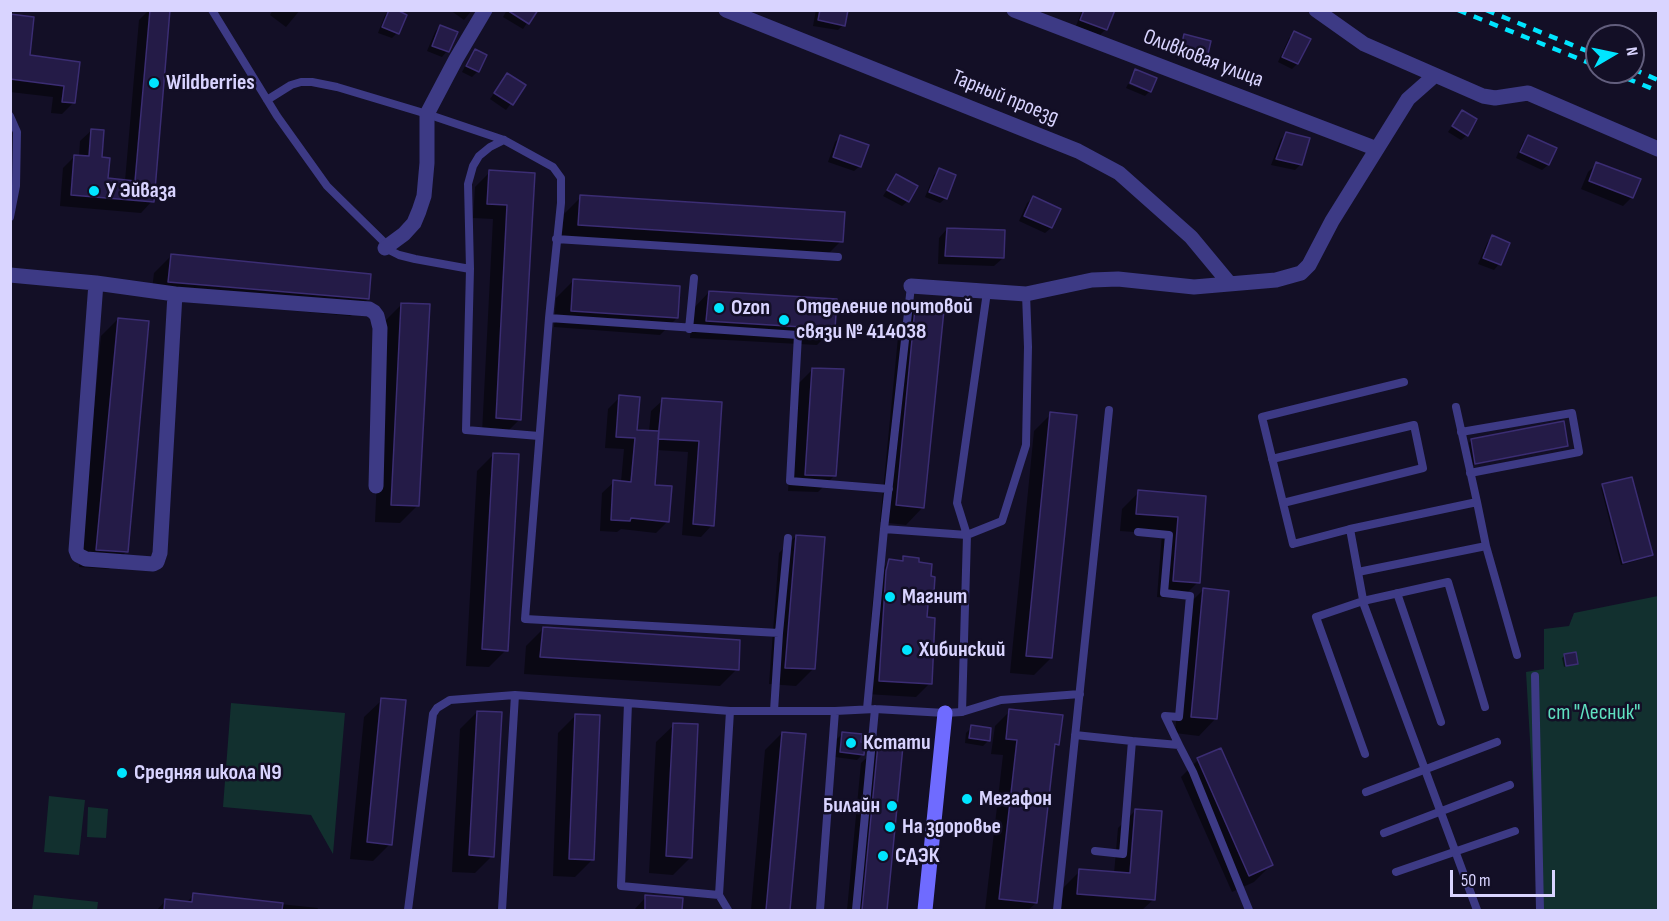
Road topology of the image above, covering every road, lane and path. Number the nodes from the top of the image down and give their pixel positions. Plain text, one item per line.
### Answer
1 (212, 10) edge
2 (485, 10) edge
3 (726, 10) edge
4 (1014, 10) edge
5 (1316, 10) edge
6 (1434, 76) junction
7 (267, 100) junction
8 (427, 114) junction
9 (10, 116) edge
10 (504, 140) junction
11 (1377, 149) junction
12 (1659, 149) edge
13 (10, 217) edge
14 (556, 239) junction
15 (385, 248) junction
16 (838, 256) dead end
17 (470, 269) junction
18 (10, 275) edge
19 (694, 278) dead end
20 (96, 283) junction
21 (1230, 284) junction
22 (911, 286) joint
23 (987, 292) junction
24 (175, 294) junction
25 (1026, 294) junction
26 (549, 318) junction
27 (688, 329) junction
28 (1404, 382) dead end
29 (1456, 407) dead end
30 (1109, 410) dead end
31 (1461, 432) junction
32 (539, 436) junction
33 (1272, 459) junction
34 (1470, 473) junction
35 (376, 486) dead end
36 (889, 489) junction
37 (1477, 502) junction
38 (1283, 503) junction
39 (884, 529) junction
40 (1350, 529) junction
41 (1138, 532) dead end
42 (967, 535) junction
43 (788, 538) dead end
44 (1486, 546) junction
45 (1358, 572) junction
46 (1397, 593) junction
47 (1363, 601) junction
48 (778, 633) junction
49 (1517, 655) dead end
50 (1535, 676) dead end
51 (1080, 694) junction
52 (515, 696) junction
53 (628, 703) junction
54 (1485, 707) dead end
55 (871, 709) junction
56 (730, 711) junction
57 (774, 711) junction
58 (835, 711) junction
59 (962, 712) junction
60 (945, 713) junction
61 (1441, 722) dead end
62 (1075, 735) junction
63 (1132, 741) junction
64 (1497, 742) dead end
65 (1179, 745) junction
66 (1365, 754) dead end
67 (1424, 769) junction
68 (1510, 785) dead end
69 (1366, 792) dead end
70 (1440, 811) junction
71 (1515, 831) dead end
72 (1384, 833) dead end
73 (1095, 851) dead end
74 (1455, 851) junction
75 (1396, 872) dead end
76 (719, 895) junction
77 (408, 910) edge
78 (502, 910) edge
79 (728, 910) edge
80 (820, 910) edge
81 (856, 910) edge
82 (925, 910) edge
83 (1057, 910) edge
84 (1249, 910) edge
85 (1477, 910) edge
86 (1540, 910) edge

1 - 7 lane
2 - 8 street
3 - 21 street, Тарный проезд
4 - 11 street, Оливковая улица
5 - 6 street
6 - 11 street
6 - 12 street
7 - 8 lane
7 - 15 lane
8 - 10 lane
8 - 15 street
9 - 13 lane
10 - 14 lane
10 - 17 lane
11 - 21 street
14 - 16 lane
14 - 26 lane
15 - 17 lane
17 - 32 lane
18 - 20 street
19 - 27 lane
20 - 24 street
20 - 24 street
21 - 25 street
22 - 23 street
22 - 36 lane
23 - 25 street
23 - 42 lane
24 - 35 street
25 - 42 lane
26 - 27 lane
26 - 32 lane
27 - 36 lane
28 - 33 lane
29 - 31 lane
30 - 51 lane
31 - 34 lane
31 - 34 lane
32 - 48 lane
33 - 38 lane
33 - 38 lane
34 - 37 lane
36 - 39 lane
37 - 40 lane
37 - 44 lane
38 - 40 lane
39 - 42 lane
39 - 55 lane
40 - 45 lane
41 - 65 lane
42 - 59 lane
43 - 48 lane
44 - 45 lane
44 - 49 lane
45 - 47 lane
46 - 47 lane
46 - 54 lane
46 - 61 lane
47 - 66 lane
47 - 67 lane
48 - 57 lane
50 - 86 lane
51 - 59 lane
51 - 62 lane
52 - 53 lane
52 - 77 lane
52 - 78 lane
53 - 56 lane
53 - 76 lane
55 - 58 lane
55 - 60 lane
55 - 81 lane
56 - 57 lane
56 - 76 lane
57 - 58 lane
58 - 80 lane
59 - 60 lane
60 - 82 street
62 - 63 lane
62 - 83 lane
63 - 65 lane
63 - 73 lane
64 - 67 lane
65 - 84 lane
67 - 69 lane
67 - 70 lane
68 - 70 lane
70 - 72 lane
70 - 74 lane
71 - 74 lane
74 - 75 lane
74 - 85 lane
76 - 79 lane

